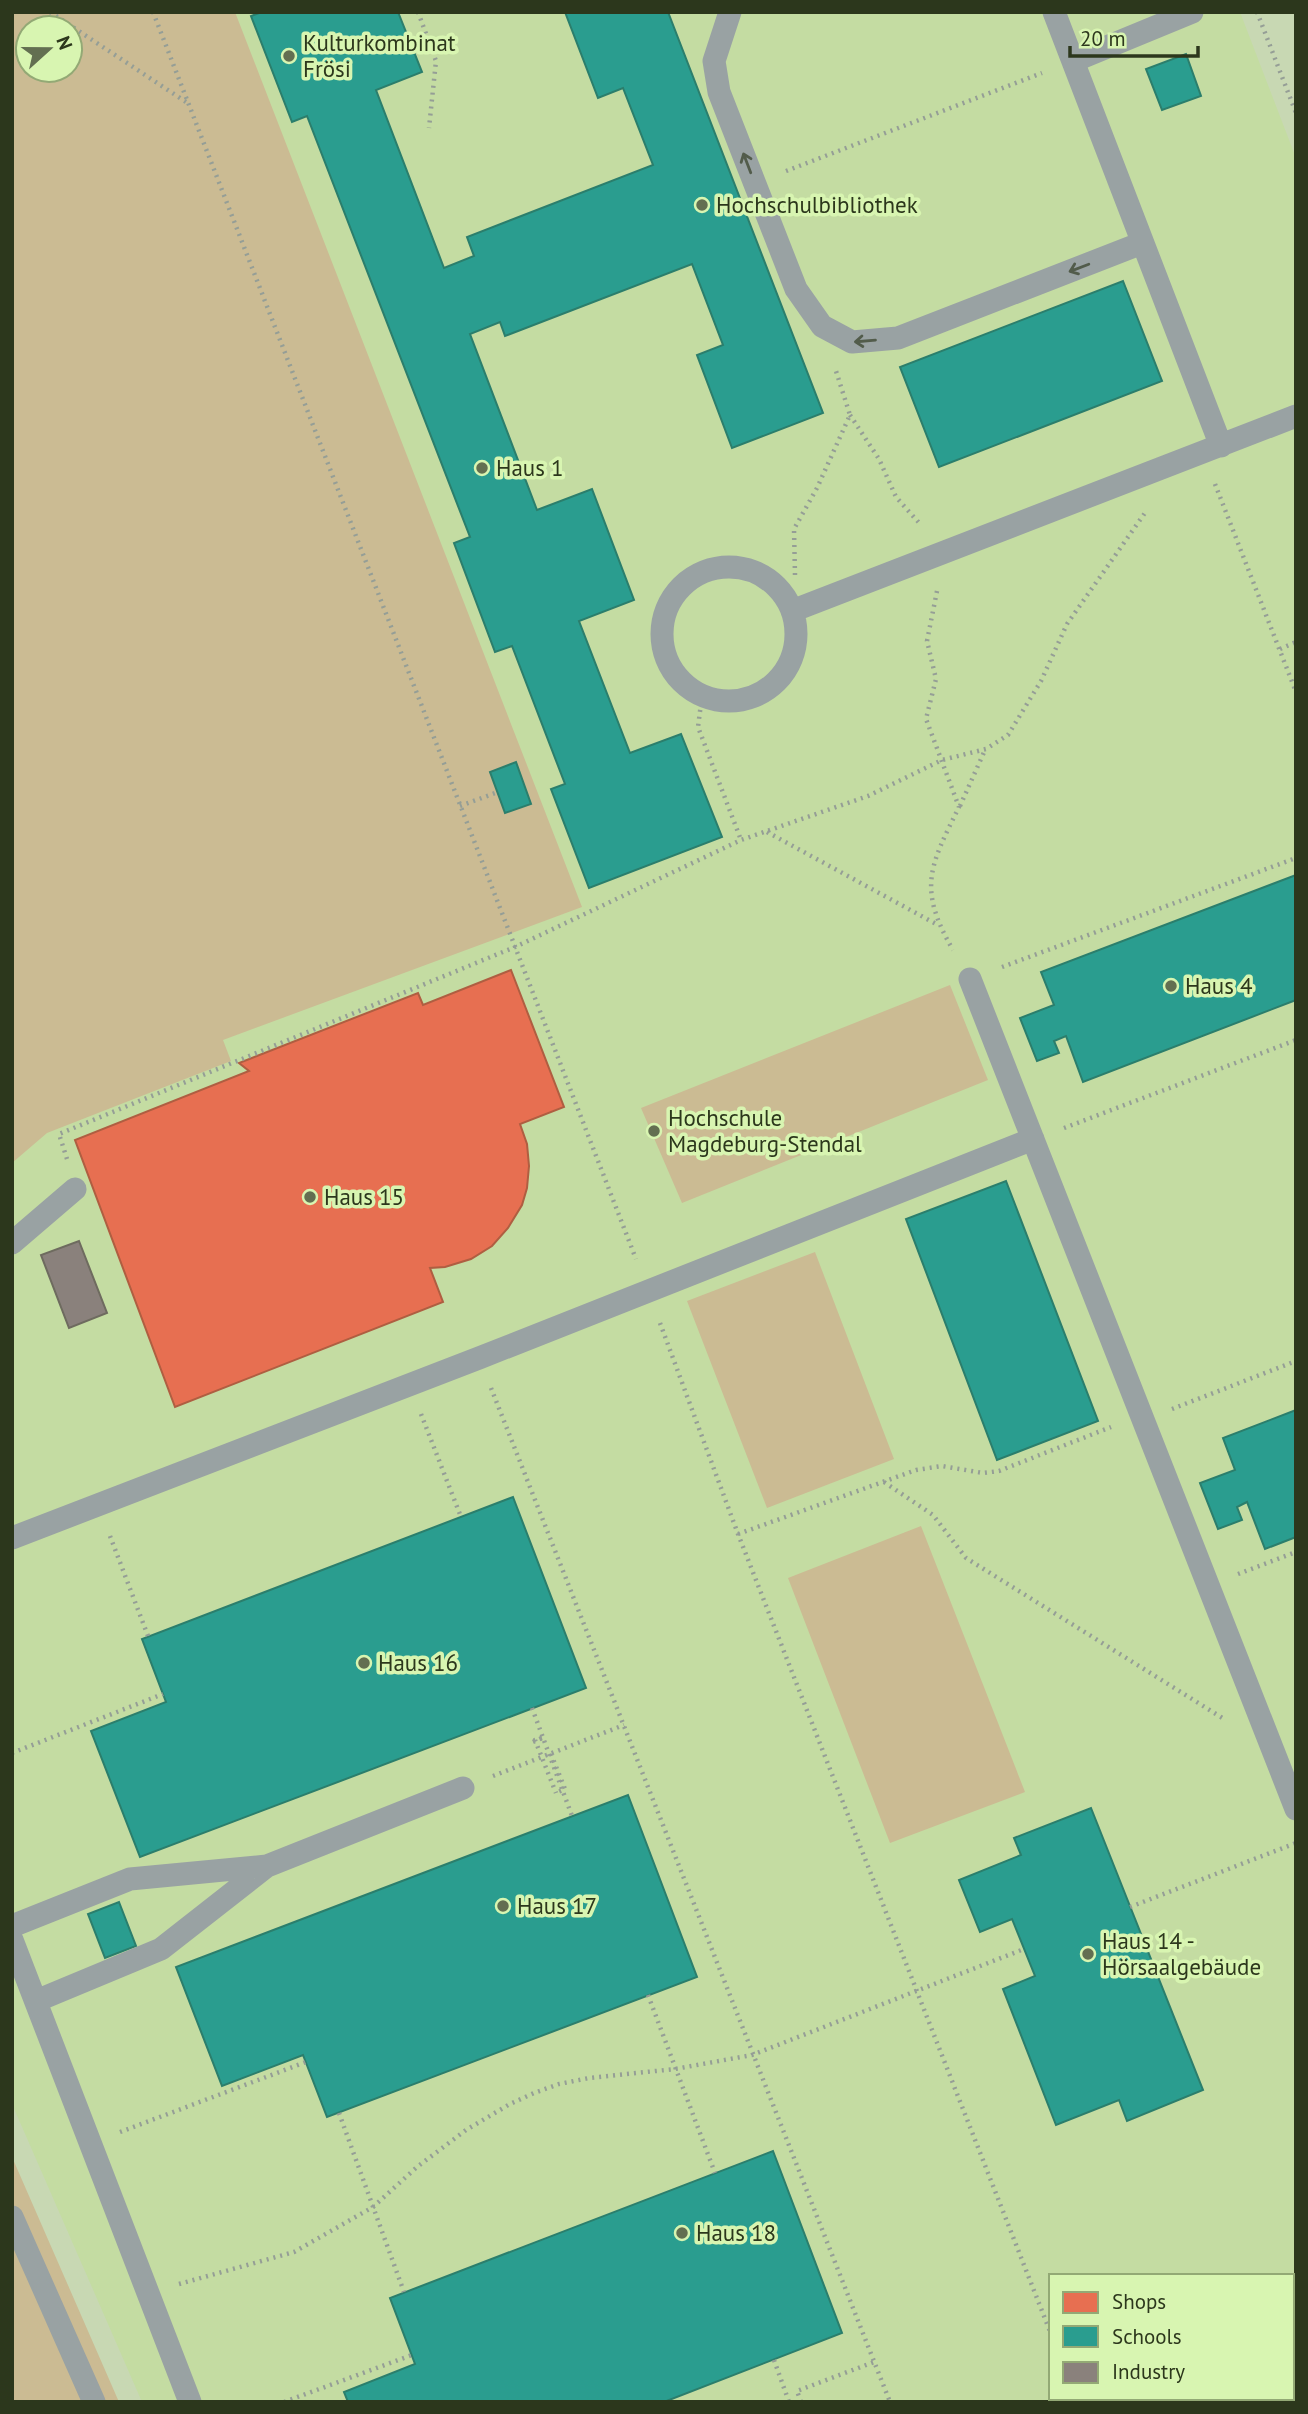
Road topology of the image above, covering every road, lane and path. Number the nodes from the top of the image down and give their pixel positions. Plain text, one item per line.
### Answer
1 (50, 12) edge
2 (153, 12) edge
3 (418, 12) edge
4 (730, 12) edge
5 (1054, 12) edge
6 (1192, 12) edge
7 (1257, 12) edge
8 (1073, 61) junction
9 (187, 103) junction
10 (1296, 113) edge
11 (429, 128) dead end
12 (790, 170) dead end
13 (1142, 243) junction
14 (822, 326) junction
15 (850, 415) junction
16 (1296, 416) edge
17 (1202, 454) junction
18 (944, 552) junction
19 (788, 603) junction
20 (1296, 642) edge
21 (1280, 649) junction
22 (1296, 692) edge
23 (702, 696) junction
24 (986, 749) junction
25 (942, 760) junction
26 (498, 792) dead end
27 (460, 806) junction
28 (960, 807) junction
29 (766, 832) junction
30 (741, 840) junction
31 (1296, 858) edge
32 (515, 947) junction
33 (970, 979) joint
34 (1296, 1040) edge
35 (1033, 1139) junction
36 (75, 1189) joint
37 (12, 1243) edge
38 (648, 1291) junction
39 (479, 1358) junction
40 (1296, 1362) edge
41 (409, 1384) junction
42 (1142, 1418) junction
43 (884, 1482) junction
44 (98, 1505) junction
45 (461, 1517) dead end
46 (738, 1534) junction
47 (12, 1538) edge
48 (1296, 1552) edge
49 (1208, 1585) junction
50 (148, 1636) dead end
51 (163, 1694) dead end
52 (1225, 1719) dead end
53 (624, 1725) junction
54 (542, 1738) junction
55 (534, 1741) junction
56 (12, 1753) edge
57 (551, 1754) junction
58 (540, 1758) junction
59 (463, 1788) joint
60 (562, 1791) junction
61 (555, 1793) junction
62 (1296, 1809) edge
63 (1296, 1843) edge
64 (267, 1866) junction
65 (1130, 1907) dead end
66 (12, 1926) edge
67 (12, 1940) edge
68 (1024, 1949) dead end
69 (917, 1990) junction
70 (648, 1995) dead end
71 (36, 2001) junction
72 (752, 2056) junction
73 (306, 2062) dead end
74 (675, 2068) junction
75 (339, 2112) dead end
76 (91, 2143) junction
77 (715, 2173) dead end
78 (373, 2207) junction
79 (12, 2217) edge
80 (148, 2292) junction
81 (404, 2292) dead end
82 (1049, 2329) edge
83 (412, 2356) dead end
84 (774, 2360) dead end
85 (874, 2362) junction
86 (94, 2402) edge
87 (190, 2402) edge
88 (284, 2402) edge
89 (789, 2402) edge
90 (801, 2402) edge
91 (890, 2402) edge

1 - 9 path
2 - 9 path
3 - 11 path
14 -> 4 lane
5 - 8 lane
6 - 8 lane
7 - 10 path
8 - 12 path
8 - 13 lane
9 - 27 path
13 -> 14 lane
13 - 17 lane
14 - 15 path
15 - 18 path
15 - 19 path
16 - 17 lane
17 - 18 lane
17 - 21 path
17 - 24 path
18 - 19 lane
18 - 25 path
19 - 23 lane
19 - 23 lane
20 - 21 path
21 - 22 path
23 - 30 path
24 - 25 path
24 - 28 path
25 - 28 path
25 - 29 path
26 - 27 path
27 - 32 path
28 - 29 path
29 - 30 path
30 - 32 path
31 - 33 path
32 - 36 path
32 - 38 path
33 - 35 lane
34 - 35 path
35 - 38 lane
35 - 42 lane
36 - 37 lane
38 - 39 lane
38 - 46 path
39 - 41 lane
39 - 53 path
40 - 42 path
41 - 44 lane
41 - 45 path
42 - 43 path
42 - 49 lane
43 - 46 path
43 - 52 path
44 - 47 lane
44 - 50 path
46 - 69 path
48 - 49 path
49 - 62 lane
51 - 56 path
53 - 57 path
53 - 72 path
54 - 54 path, bridge
54 - 55 path, bridge
54 - 60 path, bridge
54 - 60 path, bridge
55 - 58 path
55 - 61 path
57 - 58 path
57 - 61 path
58 - 59 path
58 - 61 path
59 - 64 lane
60 - 61 path, bridge
63 - 65 path
64 - 66 lane
64 - 71 lane
67 - 71 lane
68 - 69 path
69 - 72 path
69 - 82 path
70 - 74 path
71 - 76 lane
72 - 74 path
72 - 85 path
73 - 76 path
74 - 77 path
74 - 78 path
75 - 78 path
76 - 80 lane
78 - 80 path
78 - 81 path
79 - 86 lane
80 - 87 lane
83 - 88 path
84 - 89 path
85 - 90 path
85 - 91 path

